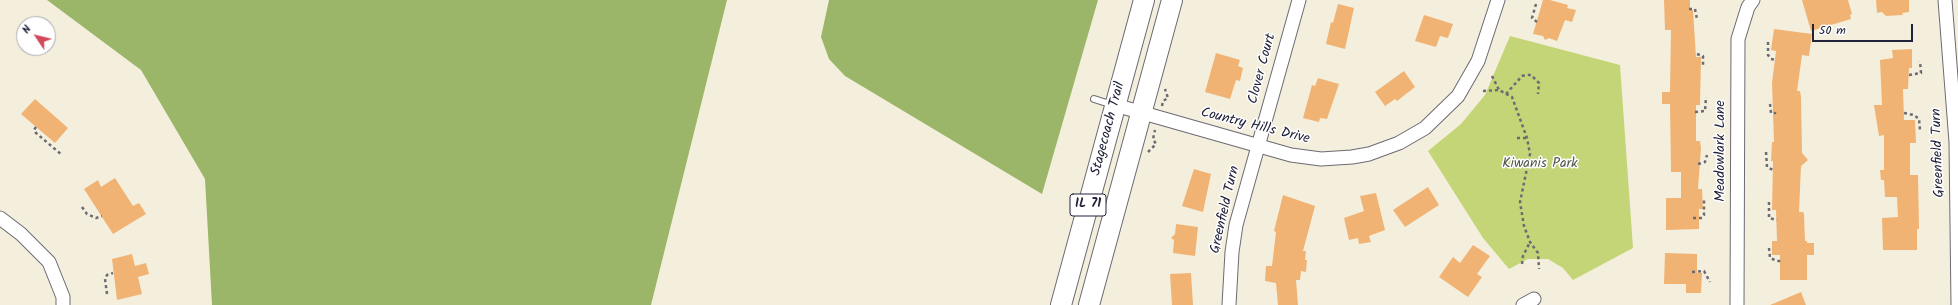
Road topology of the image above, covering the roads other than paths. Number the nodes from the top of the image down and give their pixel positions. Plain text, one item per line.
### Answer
1 (1144, 0) edge
2 (1172, 0) edge
3 (1299, 0) edge
4 (1498, 0) edge
5 (1753, 0) edge
6 (1945, 0) edge
7 (1094, 99) dead end
8 (1115, 105) junction
9 (1142, 113) junction
10 (1258, 146) junction
11 (0, 218) edge
12 (1534, 299) dead end
13 (63, 305) edge
14 (1061, 305) edge
15 (1089, 305) edge
16 (1229, 305) edge
17 (1523, 305) edge
18 (1738, 305) edge
19 (1958, 305) edge

1 - 8 main road, Stagecoach Trail / IL 71
2 - 9 main road, Stagecoach Trail / IL 71
3 - 10 street, Clover Court
4 - 10 street, Country Hills Drive
5 - 18 street, Meadowlark Lane
6 - 19 street, Greenfield Turn
7 - 8 lane
8 - 9 street, Country Hills Drive
8 - 14 main road, Stagecoach Trail / IL 71
9 - 10 street, Country Hills Drive
9 - 15 main road, Stagecoach Trail / IL 71
10 - 16 street, Greenfield Turn
11 - 13 street
12 - 17 street

